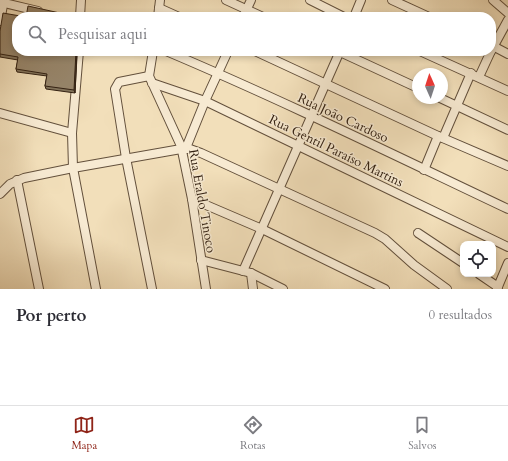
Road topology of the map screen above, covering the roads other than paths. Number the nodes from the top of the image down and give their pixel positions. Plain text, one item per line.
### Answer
1 (81, 0) edge
2 (226, 0) edge
3 (251, 0) edge
4 (310, 0) edge
5 (361, 0) edge
6 (392, 0) edge
7 (493, 0) edge
8 (2, 2) edge
9 (45, 12) edge
10 (80, 12) edge
11 (244, 12) edge
12 (245, 12) edge
13 (334, 12) edge
14 (356, 12) edge
15 (418, 12) edge
16 (508, 13) edge
17 (508, 20) edge
18 (0, 21) edge
19 (496, 41) edge
20 (496, 50) edge
21 (508, 54) edge
22 (79, 56) edge
23 (152, 56) edge
24 (178, 56) edge
25 (226, 56) edge
26 (266, 56) edge
27 (337, 56) edge
28 (350, 56) edge
29 (431, 56) edge
30 (487, 56) edge
31 (218, 73) junction
32 (475, 75) junction
33 (150, 79) junction
34 (325, 84) junction
35 (412, 85) edge
36 (508, 91) edge
37 (205, 102) junction
38 (448, 102) edge
39 (457, 106) junction
40 (0, 113) edge
41 (311, 116) junction
42 (508, 130) edge
43 (72, 134) junction
44 (440, 137) junction
45 (298, 146) junction
46 (184, 149) junction
47 (126, 158) junction
48 (508, 166) edge
49 (73, 168) junction
50 (424, 170) junction
51 (18, 180) junction
52 (280, 189) junction
53 (0, 194) edge
54 (192, 199) junction
55 (508, 209) edge
56 (262, 229) junction
57 (418, 233) dead end
58 (508, 247) edge
59 (201, 260) junction
60 (460, 261) edge
61 (507, 268) edge
62 (247, 272) junction
63 (483, 277) edge
64 (497, 288) edge
65 (39, 289) edge
66 (96, 289) edge
67 (152, 289) edge
68 (206, 289) edge
69 (253, 289) edge
70 (283, 289) edge
71 (385, 289) edge
72 (447, 289) edge

1 - 10 street
2 - 11 street
3 - 12 street
4 - 13 street
5 - 14 street
6 - 15 street
7 - 16 street
8 - 9 street
8 - 18 street
17 - 19 street
20 - 21 street
22 - 43 street
23 - 33 street
24 - 31 street, Rua João Cardoso
25 - 31 street
26 - 34 street
27 - 34 street
28 - 35 street
29 - 32 street
30 - 32 street
31 - 37 street
31 - 41 street, Rua João Cardoso
32 - 36 street
32 - 39 street
33 - 37 street, Rua Gentil Paraíso Martins
33 - 46 street, Rua Eraldo Tinoco
33 - 47 street
34 - 41 street
34 - 44 street
37 - 45 street, Rua Gentil Paraíso Martins
37 - 46 street
38 - 39 street
39 - 42 street
39 - 44 street
40 - 43 street
41 - 45 street
41 - 50 street, Rua João Cardoso
43 - 49 street
44 - 48 street
44 - 50 street
45 - 52 street
45 - 58 street, Rua Gentil Paraíso Martins
46 - 47 street
46 - 52 street
46 - 54 street, Rua Eraldo Tinoco
47 - 49 street
47 - 67 street
49 - 51 street
49 - 66 street
50 - 55 street, Rua João Cardoso
51 - 53 street
51 - 65 street
52 - 56 street
52 - 72 street
54 - 56 street
54 - 59 street, Rua Eraldo Tinoco
56 - 62 street
56 - 71 street
57 - 60 street
59 - 62 street
59 - 68 street, Rua Eraldo Tinoco
61 - 64 street
62 - 69 street
62 - 70 street
63 - 64 street

